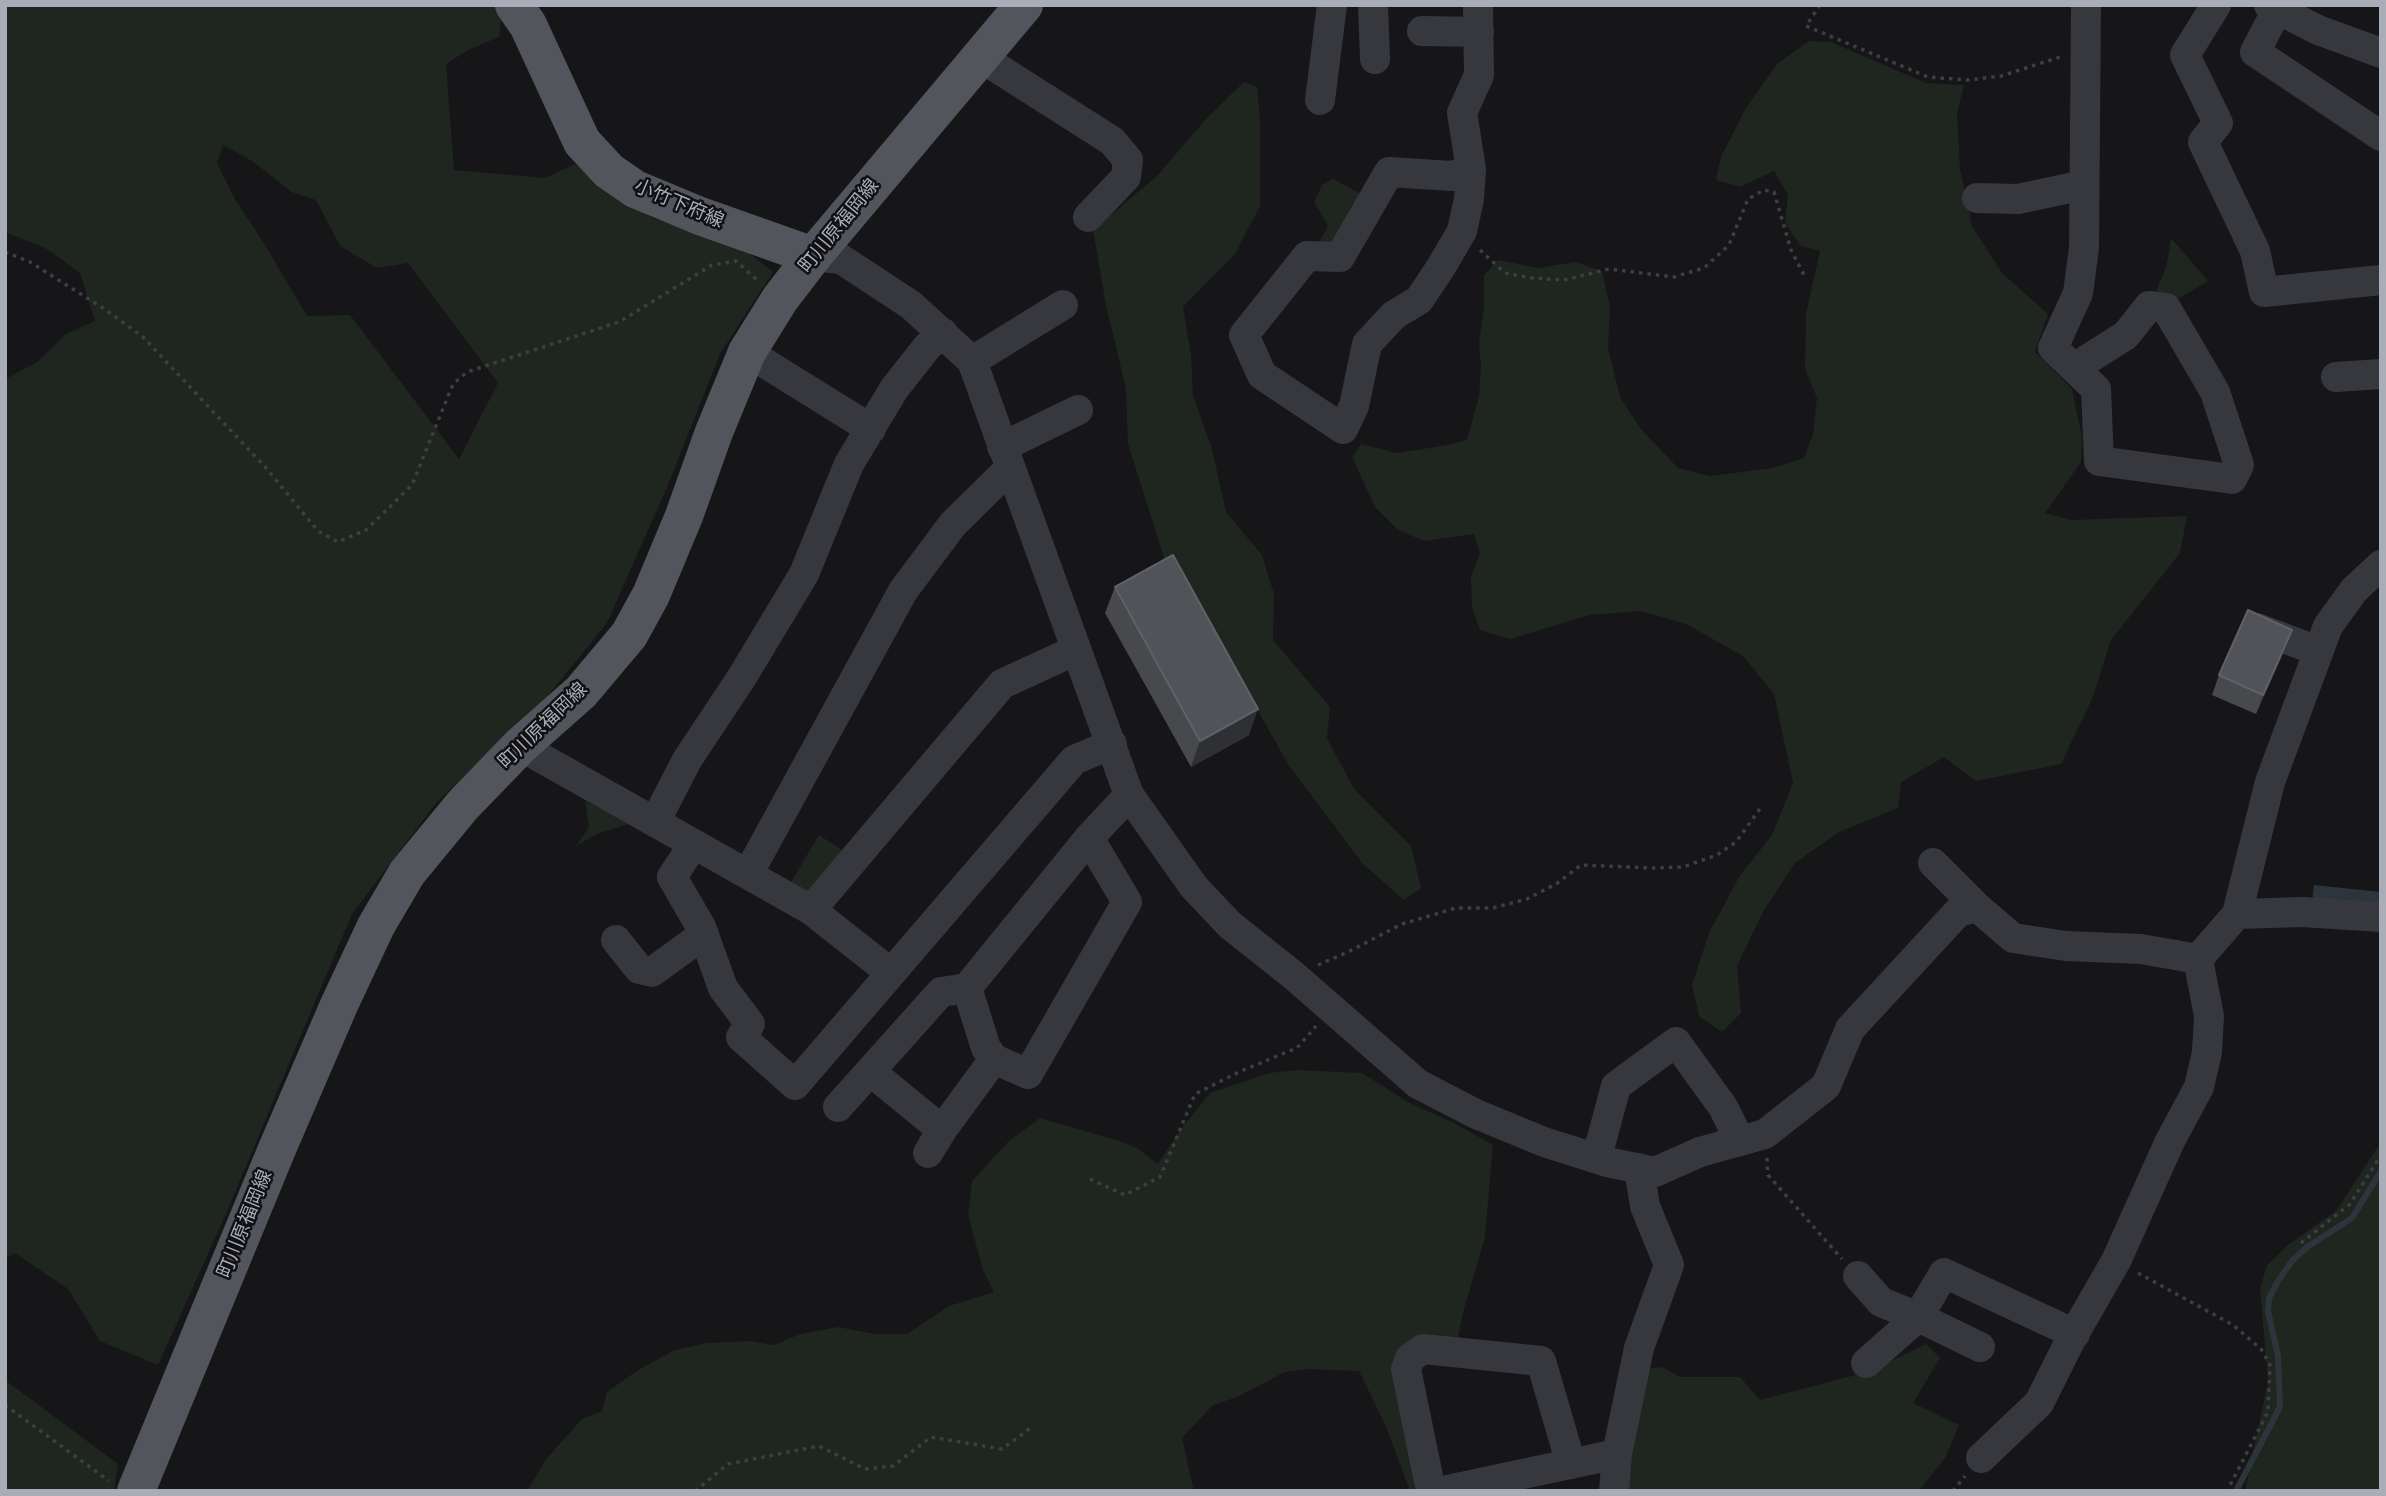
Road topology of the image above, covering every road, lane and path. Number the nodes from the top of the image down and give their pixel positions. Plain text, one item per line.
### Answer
1 (514, 5) edge
2 (1024, 5) edge
3 (1332, 5) edge
4 (1373, 5) edge
5 (1820, 5) edge
6 (2085, 5) edge
7 (2216, 5) edge
8 (2273, 7) edge
9 (1478, 18) edge
10 (1422, 31) dead end
11 (2084, 49) junction
12 (2381, 53) edge
13 (980, 57) junction
14 (1375, 59) dead end
15 (1320, 100) dead end
16 (2381, 136) edge
17 (1471, 169) junction
18 (2084, 185) junction
19 (1977, 198) dead end
20 (1088, 218) dead end
21 (1462, 231) junction
22 (5, 252) edge
23 (813, 256) junction
24 (1804, 275) dead end
25 (2381, 280) edge
26 (780, 299) junction
27 (1063, 304) dead end
28 (943, 333) junction
29 (747, 352) junction
30 (972, 361) junction
31 (2074, 368) junction
32 (2381, 374) edge
33 (2336, 377) dead end
34 (1079, 410) dead end
35 (871, 429) junction
36 (1005, 458) junction
37 (2381, 565) edge
38 (2257, 628) edge
39 (1076, 650) junction
40 (2318, 651) junction
41 (1112, 744) junction
42 (520, 746) junction
43 (1129, 795) junction
44 (1762, 806) dead end
45 (655, 822) junction
46 (1089, 838) junction
47 (693, 845) junction
48 (1933, 863) dead end
49 (748, 874) junction
50 (1977, 907) junction
51 (810, 910) junction
52 (2237, 914) junction
53 (2381, 917) edge
54 (704, 934) junction
55 (616, 940) dead end
56 (2198, 959) junction
57 (891, 973) junction
58 (1293, 975) junction
59 (967, 988) junction
60 (1331, 1008) junction
61 (994, 1059) junction
62 (870, 1072) junction
63 (838, 1107) dead end
64 (1753, 1138) junction
65 (2381, 1155) edge
66 (1593, 1157) junction
67 (1639, 1168) junction
68 (1090, 1180) dead end
69 (2301, 1243) dead end
70 (2116, 1261) junction
71 (1858, 1276) joint
72 (1918, 1317) junction
73 (2075, 1334) junction
74 (1980, 1348) dead end
75 (1866, 1363) dead end
76 (5, 1405) edge
77 (1032, 1427) dead end
78 (1617, 1454) junction
79 (1981, 1458) dead end
80 (1571, 1464) junction
81 (122, 1486) edge
82 (695, 1491) edge
83 (1431, 1491) edge
84 (1443, 1491) edge
85 (1614, 1491) edge
86 (2227, 1491) edge

1 - 23 main road, 小竹下府線
2 - 13 main road, 町川原福岡線
3 - 15 street
4 - 14 street
5 - 11 path
6 - 11 street
7 - 25 street
8 - 12 street
8 - 16 street
9 - 10 street
9 - 17 street
11 - 18 street
13 - 20 street
13 - 23 main road, 町川原福岡線
17 - 21 street
17 - 21 street
18 - 19 street
18 - 31 street
21 - 24 path
22 - 26 path
23 - 26 main road, 町川原福岡線
23 - 28 street
26 - 29 main road, 町川原福岡線
27 - 30 street
28 - 30 street
28 - 35 street
29 - 35 street
29 - 42 main road, 町川原福岡線
30 - 36 street
31 - 31 street
32 - 33 street
34 - 36 street
35 - 45 street
36 - 39 street
36 - 49 street
37 - 40 street
38 - 40 street
39 - 41 street
39 - 51 street
40 - 52 street
41 - 43 street
41 - 57 street
42 - 45 street
42 - 81 main road, 町川原福岡線
43 - 46 street
43 - 58 street
44 - 58 path
45 - 47 street
46 - 59 street
46 - 61 street
47 - 49 street
47 - 54 street
48 - 50 street
49 - 51 street
50 - 56 street
50 - 64 street
51 - 57 street
52 - 53 street
52 - 56 street
54 - 55 street
54 - 57 street
56 - 70 street
58 - 60 street
59 - 61 street
59 - 62 street
60 - 66 street
60 - 68 path
61 - 62 street
62 - 63 street
64 - 66 street
64 - 67 street
64 - 71 path
65 - 69 path
66 - 67 street
67 - 78 street
70 - 73 street
70 - 86 path
71 - 72 street
72 - 73 street
72 - 74 street
72 - 75 street
73 - 79 street
76 - 81 path
77 - 82 path
78 - 80 street
78 - 85 street
80 - 83 street
80 - 84 street

